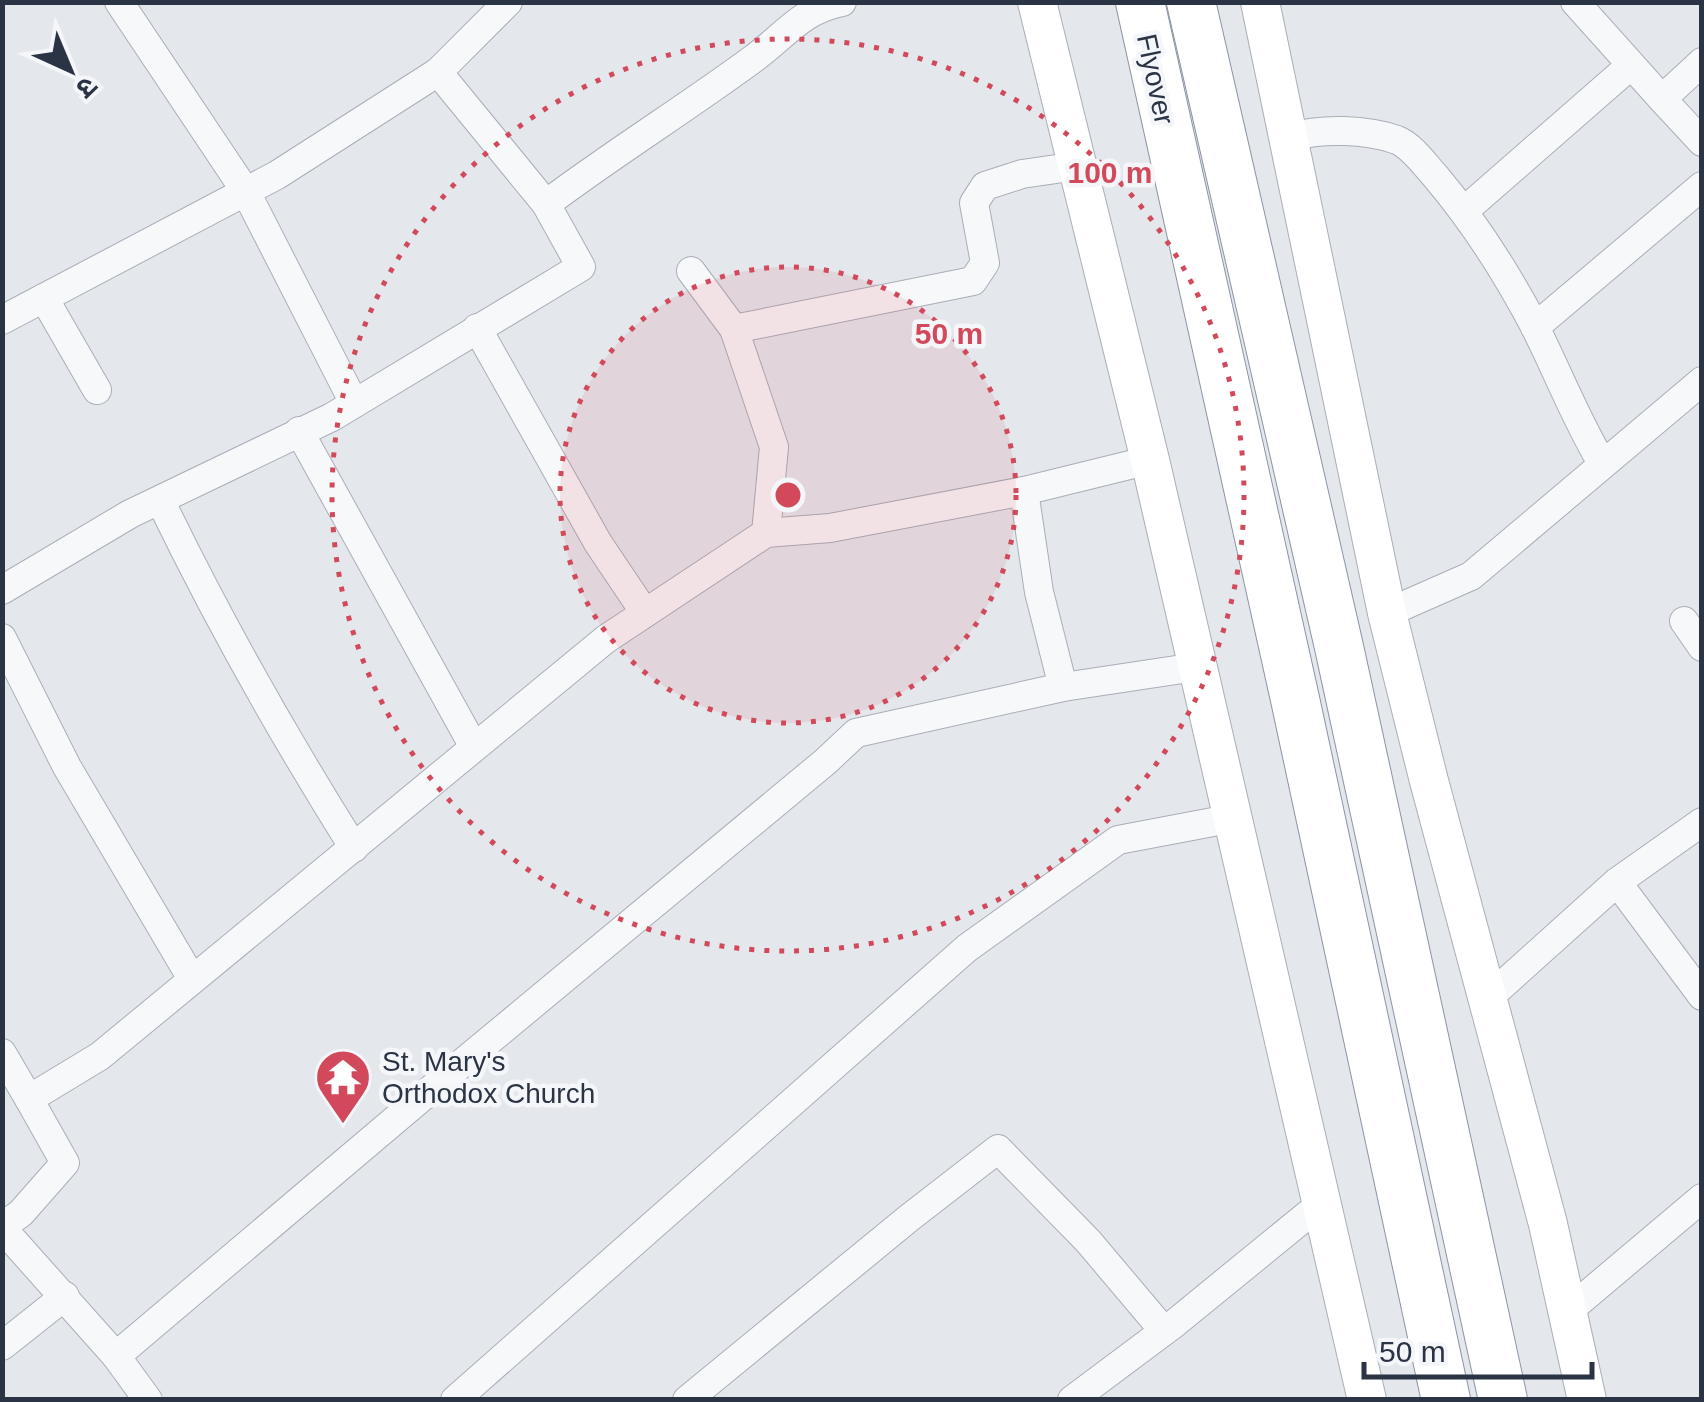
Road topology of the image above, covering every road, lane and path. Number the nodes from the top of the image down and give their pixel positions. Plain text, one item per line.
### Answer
1 (119, 2) edge
2 (508, 2) edge
3 (842, 2) edge
4 (1037, 2) edge
5 (1140, 2) edge
6 (1191, 2) edge
7 (1260, 2) edge
8 (1575, 2) edge
9 (1702, 62) edge
10 (1630, 66) junction
11 (438, 72) junction
12 (1662, 99) junction
13 (1291, 137) junction
14 (1702, 142) edge
15 (1077, 166) junction
16 (1702, 186) edge
17 (246, 192) junction
18 (546, 204) junction
19 (1464, 211) junction
20 (691, 271) dead end
21 (44, 298) junction
22 (2, 320) edge
23 (1535, 326) junction
24 (478, 328) junction
25 (734, 330) junction
26 (1702, 381) edge
27 (97, 390) dead end
28 (354, 402) junction
29 (299, 431) junction
30 (1150, 460) junction
31 (1602, 462) junction
32 (1024, 491) junction
33 (161, 502) junction
34 (766, 534) junction
35 (2, 590) edge
36 (1387, 612) junction
37 (645, 613) junction
38 (1684, 621) dead end
39 (2, 638) edge
40 (1702, 647) edge
41 (1196, 667) junction
42 (1063, 687) junction
43 (474, 747) junction
44 (1234, 818) junction
45 (1702, 822) edge
46 (354, 848) junction
47 (1616, 882) junction
48 (192, 979) junction
49 (1702, 996) edge
50 (1488, 998) junction
51 (2, 1053) edge
52 (29, 1099) junction
53 (1702, 1198) edge
54 (1322, 1203) junction
55 (2, 1228) edge
56 (64, 1296) junction
57 (1568, 1311) junction
58 (1164, 1331) junction
59 (2, 1346) edge
60 (116, 1356) junction
61 (148, 1400) edge
62 (455, 1400) edge
63 (687, 1400) edge
64 (1072, 1400) edge
65 (1367, 1400) edge
66 (1446, 1400) edge
67 (1503, 1400) edge
68 (1586, 1400) edge

1 - 17 street
2 - 11 street
3 - 18 street
4 - 15 main road
5 - 66 highway, Flyover
6 - 67 highway, Flyover
7 - 13 main road
8 - 10 street
9 - 12 street
10 - 12 street
10 - 19 street
11 - 17 street
11 - 18 street
12 - 14 street
13 - 19 street
13 - 36 main road
15 - 25 street
15 - 30 main road
16 - 23 street
17 - 21 street
17 - 28 street
18 - 24 street
19 - 23 street
20 - 25 street
21 - 22 street
21 - 27 street
23 - 31 street
24 - 28 street
24 - 37 street
25 - 34 street
26 - 31 street
28 - 29 street
29 - 33 street
29 - 43 street
30 - 32 street
30 - 41 main road
31 - 36 street
32 - 34 street
32 - 42 street
33 - 35 street
33 - 46 street
34 - 37 street
36 - 50 main road
37 - 43 street
38 - 40 street
39 - 48 street
41 - 42 street
41 - 44 main road
42 - 60 street
43 - 46 street
44 - 54 main road
44 - 62 street
45 - 47 street
46 - 48 street
47 - 49 street
47 - 50 street
48 - 52 street
50 - 57 main road
51 - 52 street
52 - 55 street
53 - 57 street
54 - 58 street
54 - 65 main road
55 - 56 street
56 - 59 street
56 - 60 street
57 - 68 main road
58 - 63 street
58 - 64 street
60 - 61 street

